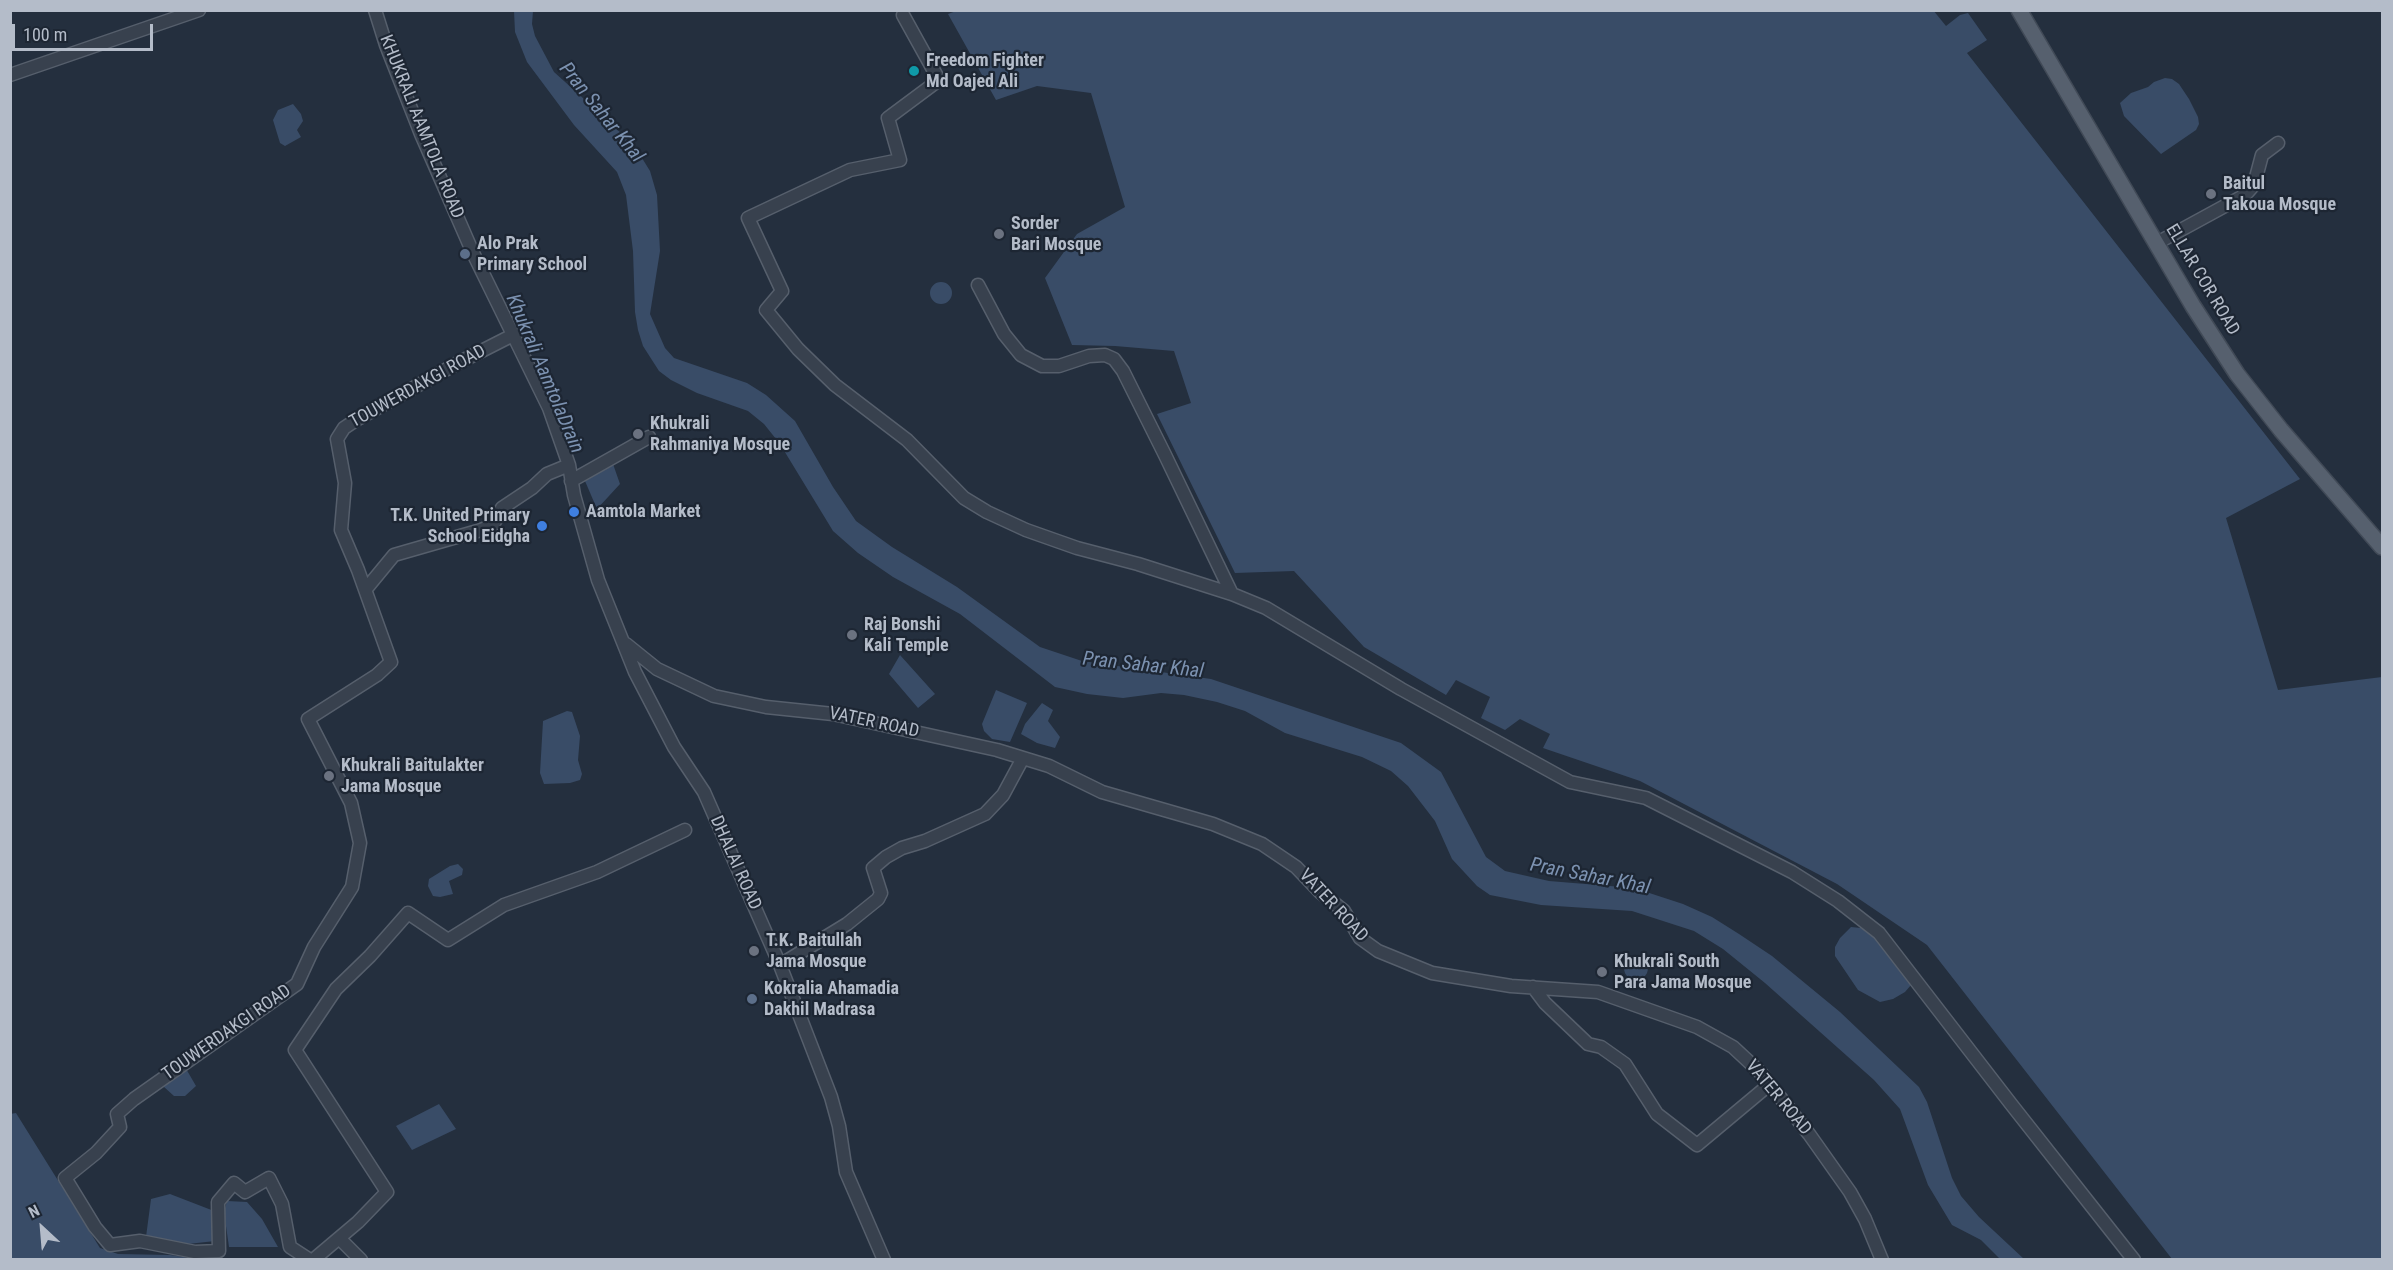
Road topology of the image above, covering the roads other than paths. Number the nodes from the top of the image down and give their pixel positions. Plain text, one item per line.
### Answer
1 (199, 10) edge
2 (375, 10) edge
3 (2019, 10) edge
4 (905, 12) edge
5 (10, 75) edge
6 (2278, 144) dead end
7 (2157, 243) junction
8 (978, 285) dead end
9 (513, 335) junction
10 (650, 438) dead end
11 (569, 465) junction
12 (571, 481) junction
13 (2381, 543) edge
14 (366, 589) junction
15 (1232, 594) junction
16 (626, 644) junction
17 (1023, 758) junction
18 (685, 830) dead end
19 (780, 965) junction
20 (1533, 987) junction
21 (1770, 1084) junction
22 (339, 1238) junction
23 (311, 1260) edge
24 (361, 1260) edge
25 (884, 1260) edge
26 (1882, 1260) edge
27 (2134, 1260) edge

1 - 5 street
2 - 9 street, KHUKRALI AAMTOLA ROAD
3 - 7 main road, ELLAR COR ROAD
4 - 15 street
6 - 7 street
7 - 13 main road, ELLAR COR ROAD
8 - 15 street
9 - 11 street, KHUKRALI AAMTOLA ROAD
9 - 14 street, TOUWERDAKGI ROAD
10 - 12 street
11 - 12 street, KHUKRALI AAMTOLA ROAD
11 - 14 street
12 - 16 street, KHUKRALI AAMTOLA ROAD
14 - 23 street, TOUWERDAKGI ROAD
15 - 27 street
16 - 17 street, VATER ROAD
16 - 19 street, DHALAI ROAD
17 - 19 street
17 - 20 street, VATER ROAD
18 - 22 street, TOUWERDAKGI ROAD
19 - 25 street, DHALAI ROAD
20 - 21 street, VATER ROAD
20 - 21 street
21 - 26 street, VATER ROAD
22 - 23 street, TOUWERDAKGI ROAD
22 - 24 street

